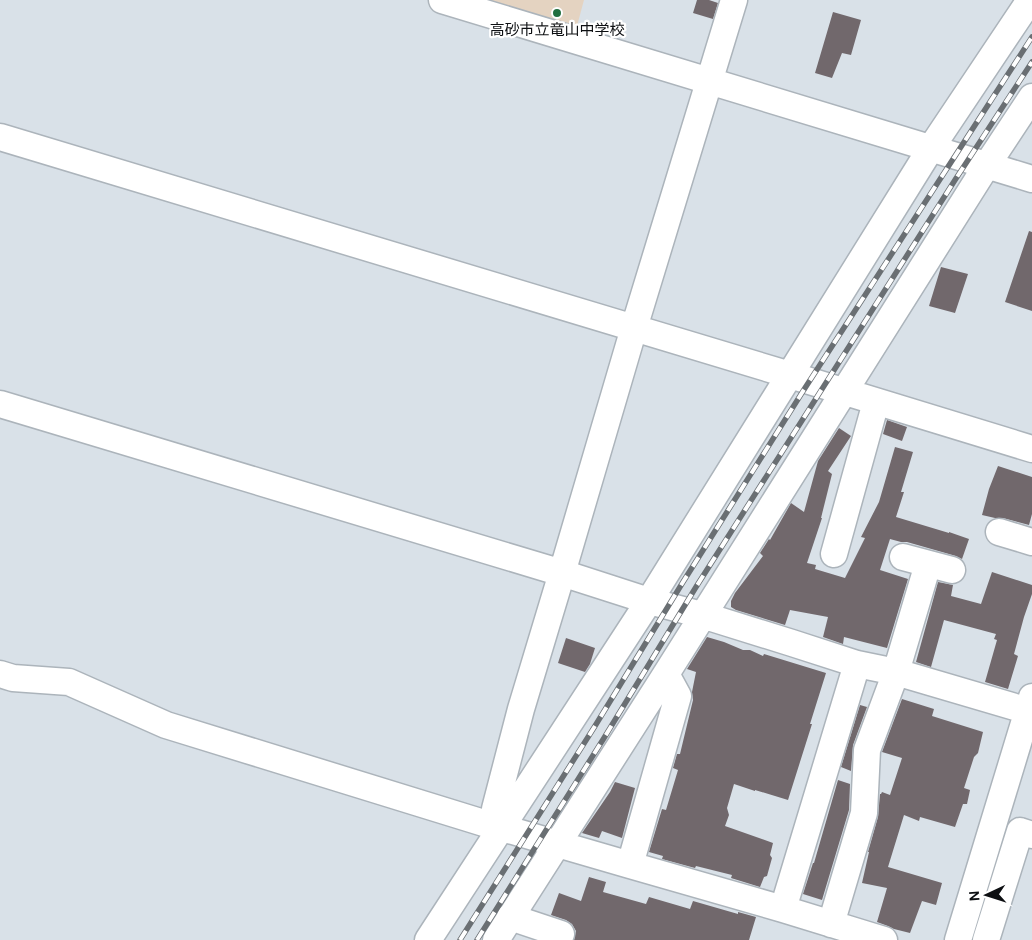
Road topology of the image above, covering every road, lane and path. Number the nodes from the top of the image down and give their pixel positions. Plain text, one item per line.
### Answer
1 (442, 0) edge
2 (734, 0) edge
3 (1030, 0) edge
4 (710, 80) junction
5 (1032, 98) edge
6 (0, 137) edge
7 (931, 148) junction
8 (987, 165) junction
9 (1032, 178) edge
10 (634, 328) junction
11 (790, 374) junction
12 (844, 392) junction
13 (876, 402) junction
14 (0, 404) edge
15 (1032, 450) edge
16 (999, 532) dead end
17 (1032, 542) edge
18 (834, 554) dead end
19 (903, 557) dead end
20 (562, 573) junction
21 (649, 601) junction
22 (702, 615) junction
23 (857, 664) junction
24 (896, 672) junction
25 (0, 674) edge
26 (666, 674) junction
27 (1031, 707) edge
28 (500, 828) junction
29 (1032, 835) edge
30 (557, 844) junction
31 (630, 866) junction
32 (783, 909) junction
33 (510, 917) junction
34 (831, 924) junction
35 (561, 934) dead end
36 (428, 940) edge
37 (496, 940) edge
38 (884, 940) edge
39 (958, 940) edge
40 (986, 940) edge

1 - 4 street
2 - 4 street
3 - 7 street
4 - 7 street
4 - 10 street
5 - 8 street
6 - 10 street
7 - 8 street
7 - 11 street
8 - 9 street
8 - 12 street
10 - 11 street
10 - 20 street
11 - 12 street
11 - 21 street
12 - 13 street
12 - 22 street
13 - 15 street
13 - 18 street
14 - 20 street
16 - 17 street
19 - 24 street
20 - 21 street
20 - 28 street
21 - 22 street
21 - 28 street
22 - 23 street
22 - 26 street
23 - 24 street
23 - 32 street
24 - 27 street
24 - 34 street
25 - 28 street
26 - 30 street
26 - 31 street
27 - 39 street
28 - 30 street
28 - 36 street
29 - 40 street
30 - 31 street
30 - 33 street
31 - 32 street
32 - 34 street
33 - 35 street
33 - 37 street
34 - 38 street

